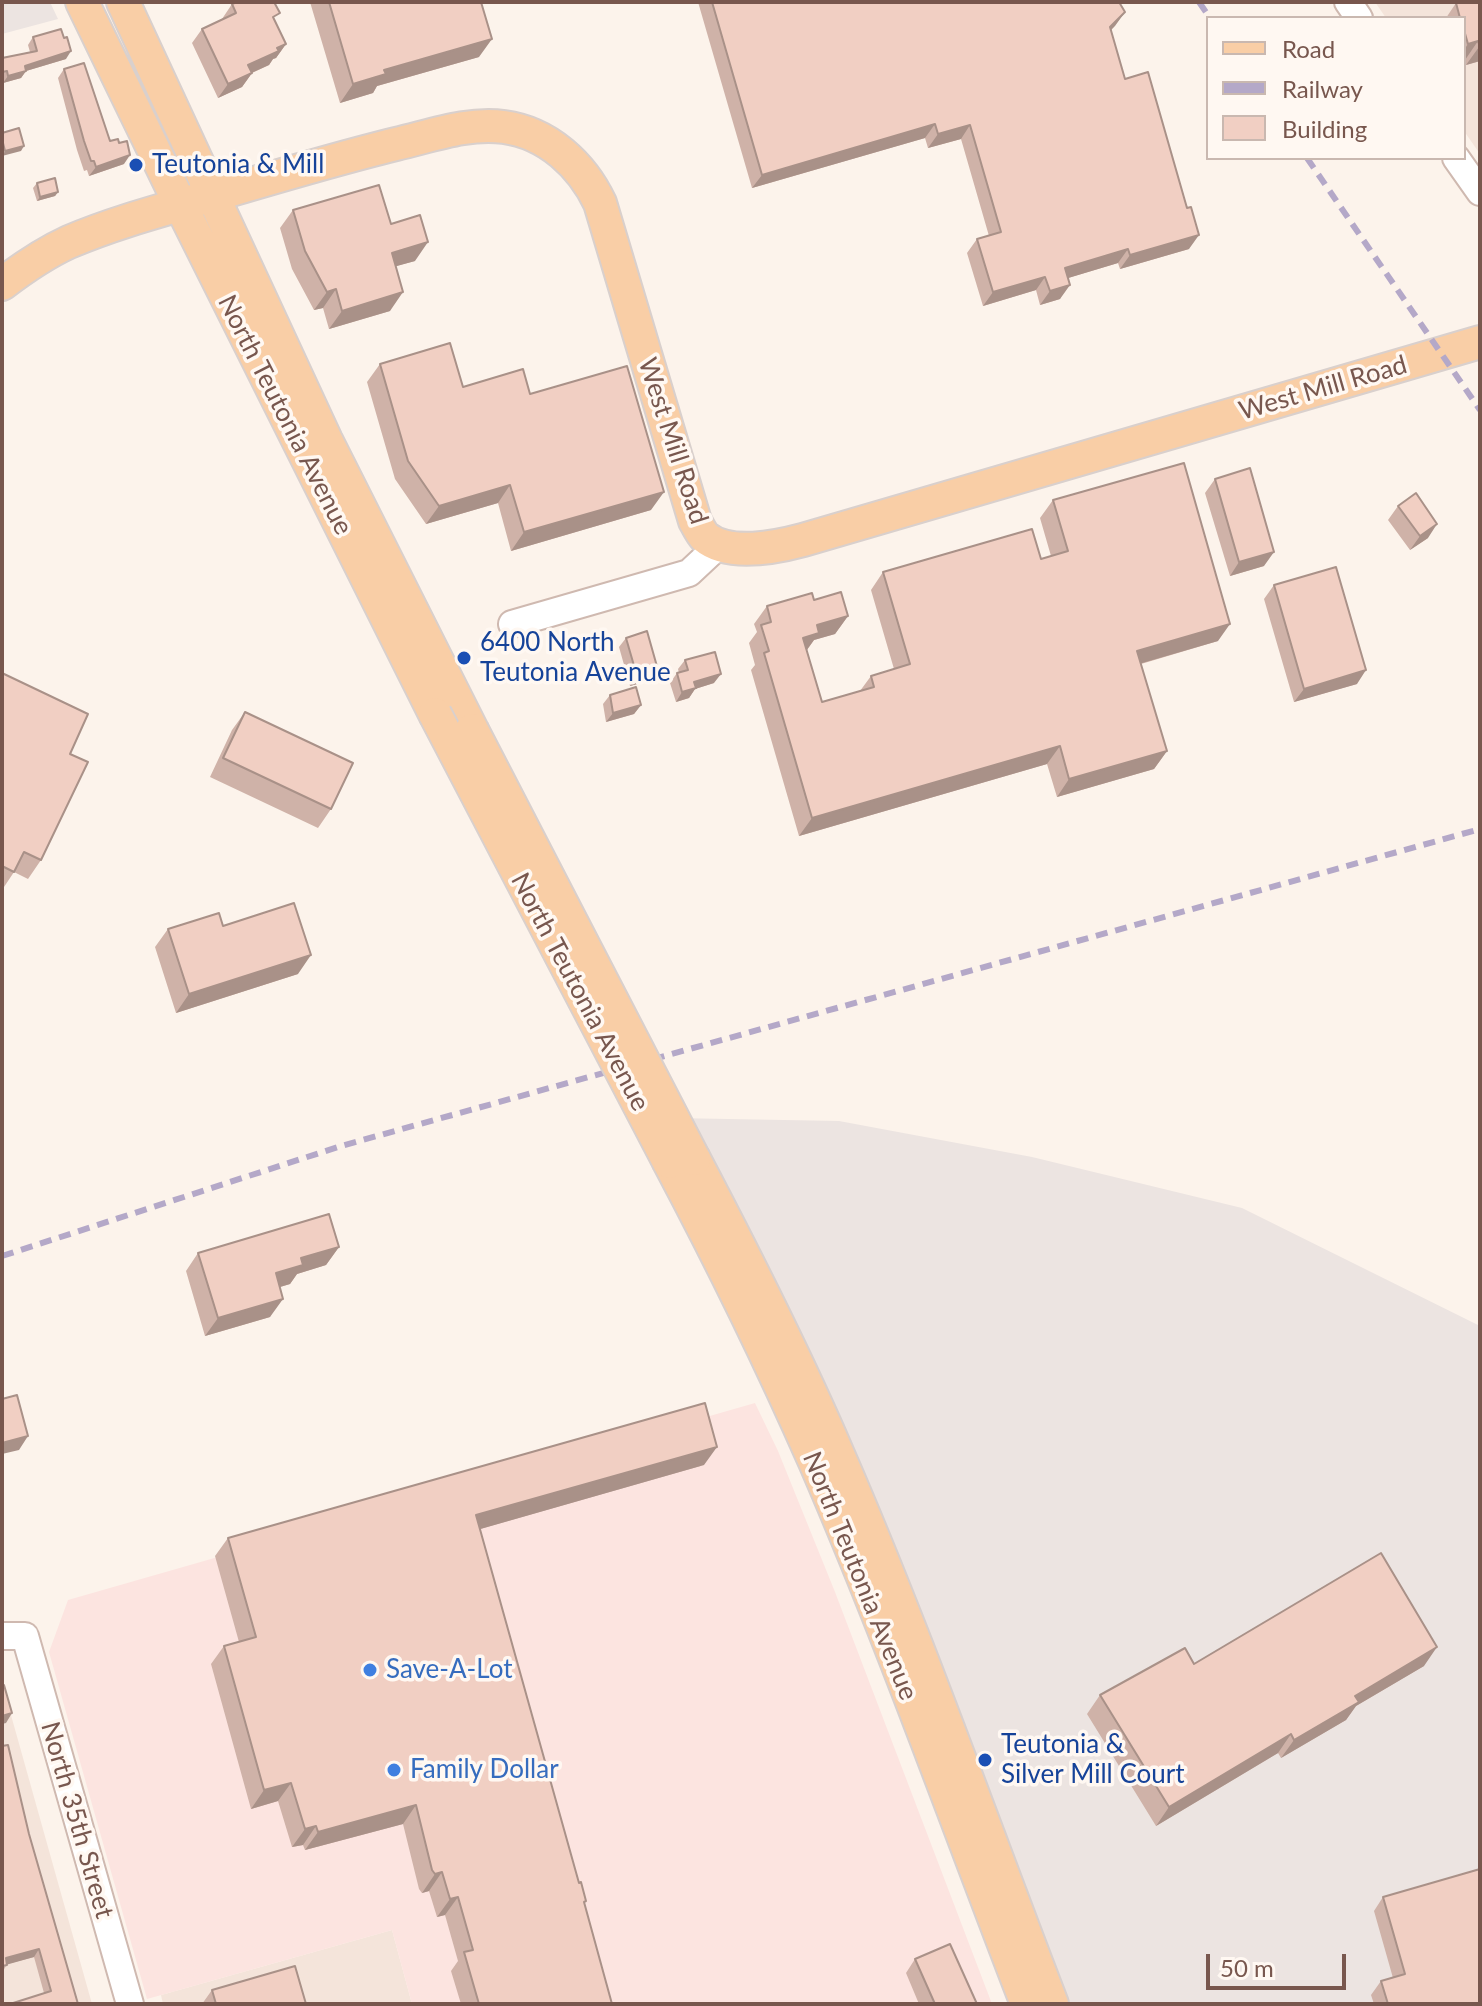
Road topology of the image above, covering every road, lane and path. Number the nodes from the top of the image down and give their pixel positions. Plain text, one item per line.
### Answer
1 (82, 2) edge
2 (123, 2) edge
3 (1457, 160) edge
4 (1480, 192) edge
5 (215, 195) junction
6 (180, 204) junction
7 (2, 284) edge
8 (1480, 342) edge
9 (720, 544) junction
10 (512, 624) dead end
11 (682, 1161) junction
12 (14, 1636) edge
13 (130, 2004) edge
14 (1027, 2004) edge
15 (1052, 2004) edge

1 - 6 main road, North Teutonia Avenue
2 - 5 main road, North Teutonia Avenue
3 - 4 street
5 - 6 main road, West Mill Road
5 - 9 main road, West Mill Road
5 - 11 main road, North Teutonia Avenue, bridge
6 - 7 main road, West Mill Road
6 - 11 main road, North Teutonia Avenue, bridge
8 - 9 main road, West Mill Road
9 - 10 street
11 - 14 main road, North Teutonia Avenue
11 - 15 main road, North Teutonia Avenue
12 - 13 street, North 35th Street

